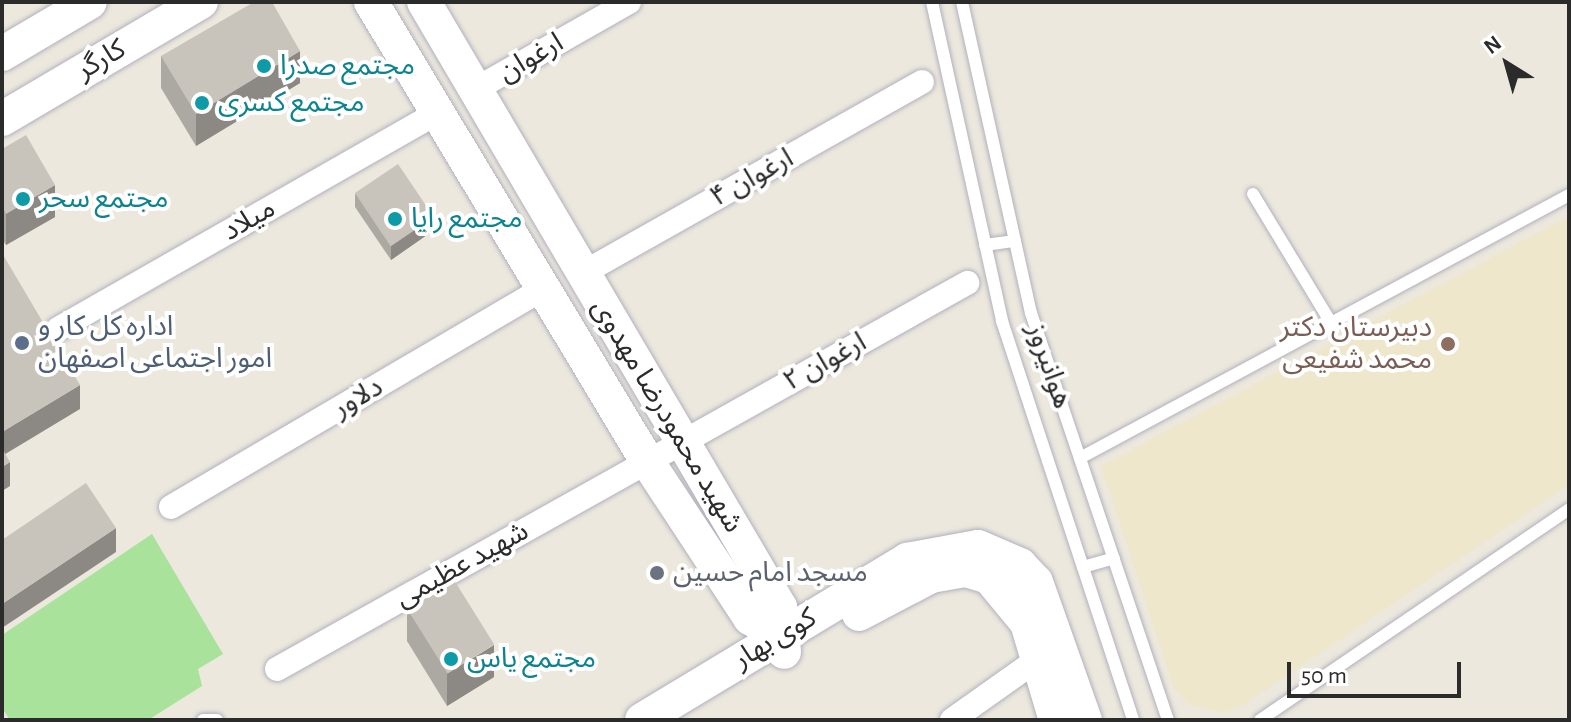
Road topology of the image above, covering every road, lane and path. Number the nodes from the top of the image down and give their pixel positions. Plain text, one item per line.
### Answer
1 (90, 2) edge
2 (201, 2) edge
3 (371, 2) edge
4 (424, 2) edge
5 (629, 2) edge
6 (932, 2) edge
7 (962, 2) edge
8 (2, 54) edge
9 (922, 82) dead end
10 (476, 89) junction
11 (440, 111) junction
12 (2, 119) edge
13 (1253, 194) dead end
14 (1569, 195) edge
15 (1015, 241) junction
16 (985, 245) junction
17 (583, 273) junction
18 (967, 283) dead end
19 (545, 288) junction
20 (1330, 321) junction
21 (58, 329) dead end
22 (683, 441) junction
23 (1080, 458) junction
24 (647, 461) junction
25 (171, 507) dead end
26 (1569, 509) edge
27 (1114, 558) junction
28 (1083, 567) junction
29 (783, 646) junction
30 (1038, 659) junction
31 (277, 669) dead end
32 (203, 720) edge
33 (217, 720) edge
34 (642, 720) edge
35 (680, 720) edge
36 (952, 720) edge
37 (1056, 720) edge
38 (1085, 720) edge
39 (1133, 720) edge
40 (1168, 720) edge
41 (1260, 720) edge

1 - 8 street, کارگر
2 - 12 street, کارگر
3 - 11 street, شهید محمودرضا مهدوی
4 - 10 street, شهید محمودرضا مهدوی
5 - 10 street, ارغوان
6 - 16 lane, هوانیروز
7 - 15 lane, هوانیروز
9 - 17 street, ارغوان ۴
10 - 11 street
10 - 17 street, شهید محمودرضا مهدوی
11 - 19 street, شهید محمودرضا مهدوی
11 - 21 street, میلاد
13 - 20 lane
14 - 20 lane
15 - 16 lane
15 - 23 lane, هوانیروز
16 - 28 lane, هوانیروز
17 - 22 street, شهید محمودرضا مهدوی
18 - 22 street, ارغوان ۲
19 - 24 street, شهید محمودرضا مهدوی
19 - 25 street, دلاور
20 - 23 lane
22 - 24 street, ارغوان ۲
22 - 29 street, شهید محمودرضا مهدوی
23 - 27 lane, هوانیروز
24 - 29 street, شهید محمودرضا مهدوی
24 - 31 street, شهید عظیمی
26 - 41 lane
27 - 28 lane
27 - 40 lane, هوانیروز
28 - 39 lane, هوانیروز
29 - 30 street, کوی بهار
29 - 34 street, کوی بهار
29 - 35 street, کوی بهار
29 - 38 street, کوی بهار
30 - 36 street
30 - 37 street, کوی بهار
32 - 33 lane

